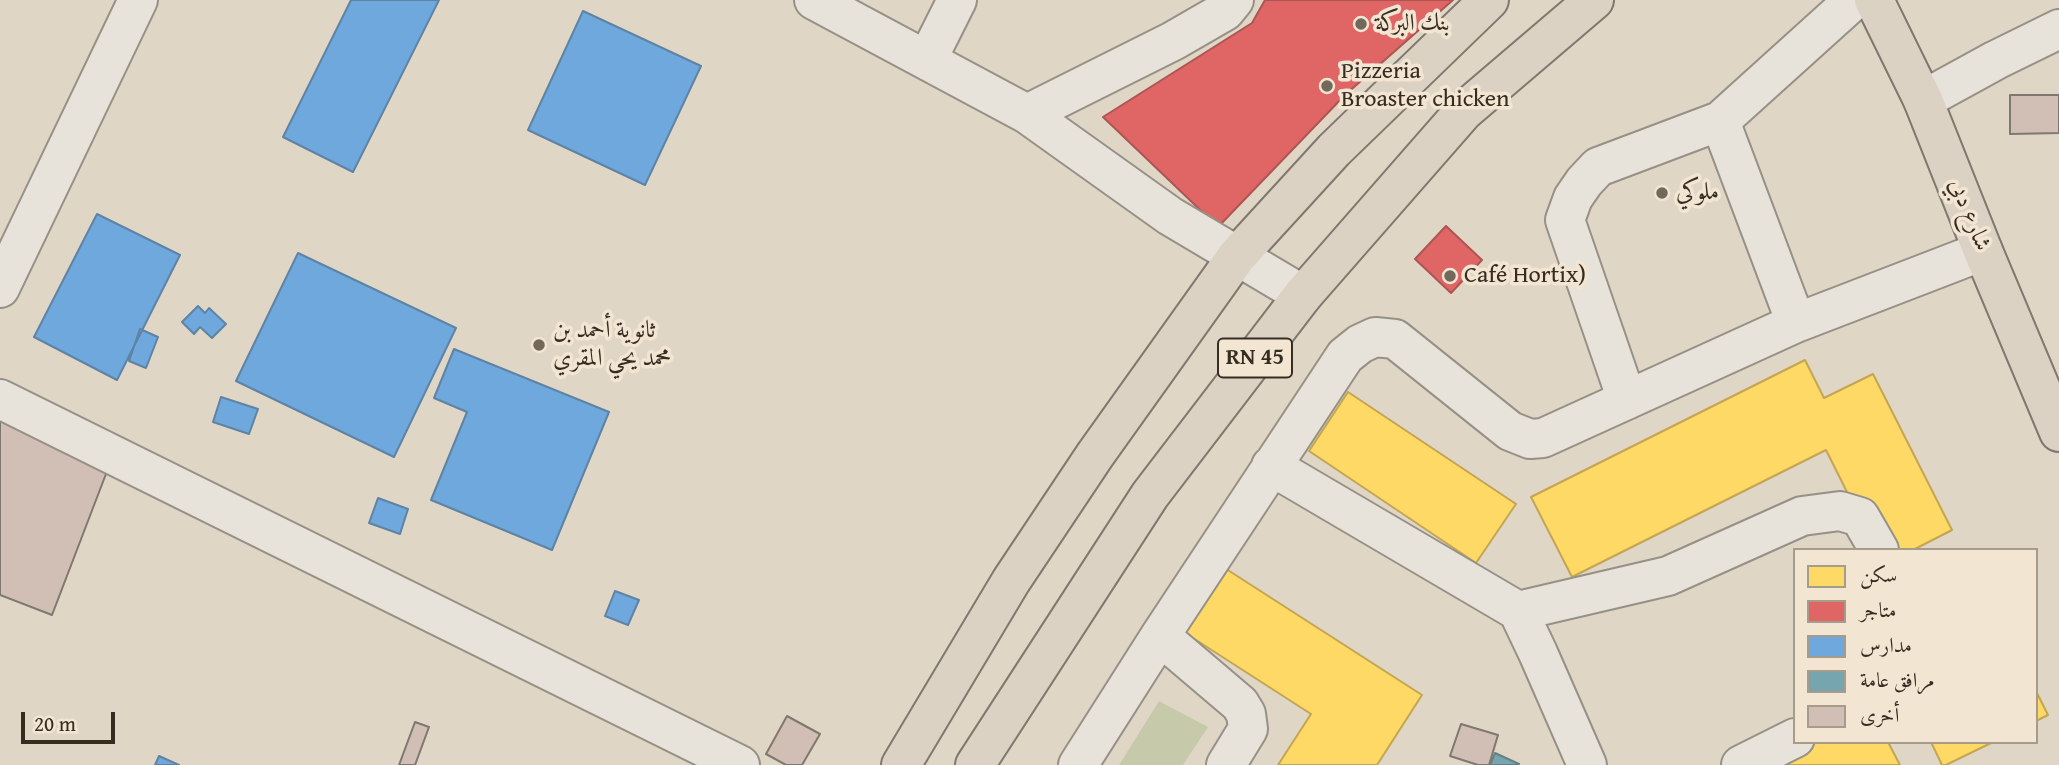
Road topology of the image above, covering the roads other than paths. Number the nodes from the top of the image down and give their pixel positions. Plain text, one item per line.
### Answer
1 (138, 0) edge
2 (814, 0) edge
3 (957, 0) edge
4 (1234, 0) edge
5 (1489, 0) edge
6 (1594, 0) edge
7 (1854, 0) edge
8 (1874, 0) edge
9 (2059, 29) edge
10 (927, 60) junction
11 (1923, 100) junction
12 (1027, 114) junction
13 (1720, 121) junction
14 (1983, 251) junction
15 (1237, 256) junction
16 (0, 288) edge
17 (1303, 295) junction
18 (1796, 323) junction
19 (0, 399) edge
20 (1627, 401) junction
21 (2059, 432) edge
22 (1272, 466) junction
23 (1877, 548) edge
24 (1518, 611) junction
25 (1160, 636) junction
26 (1793, 739) edge
27 (740, 765) edge
28 (901, 765) edge
29 (975, 765) edge
30 (1078, 765) edge
31 (1226, 765) edge
32 (1587, 765) edge
33 (1741, 765) edge

1 - 16 street
2 - 10 street
3 - 10 street
4 - 12 street
5 - 15 main road, RN 45
6 - 17 main road, RN 45
7 - 13 street
8 - 11 main road, شارع دبي
9 - 11 street
10 - 12 street
11 - 14 main road, شارع دبي
12 - 15 street
13 - 18 street
13 - 20 street
14 - 18 street
14 - 21 main road, شارع دبي
15 - 17 street
15 - 28 main road, RN 45
17 - 29 main road, RN 45
18 - 20 street
19 - 27 street
20 - 22 street
22 - 24 street
22 - 25 street
23 - 24 street
24 - 32 street
25 - 30 street
25 - 31 street
26 - 33 street

